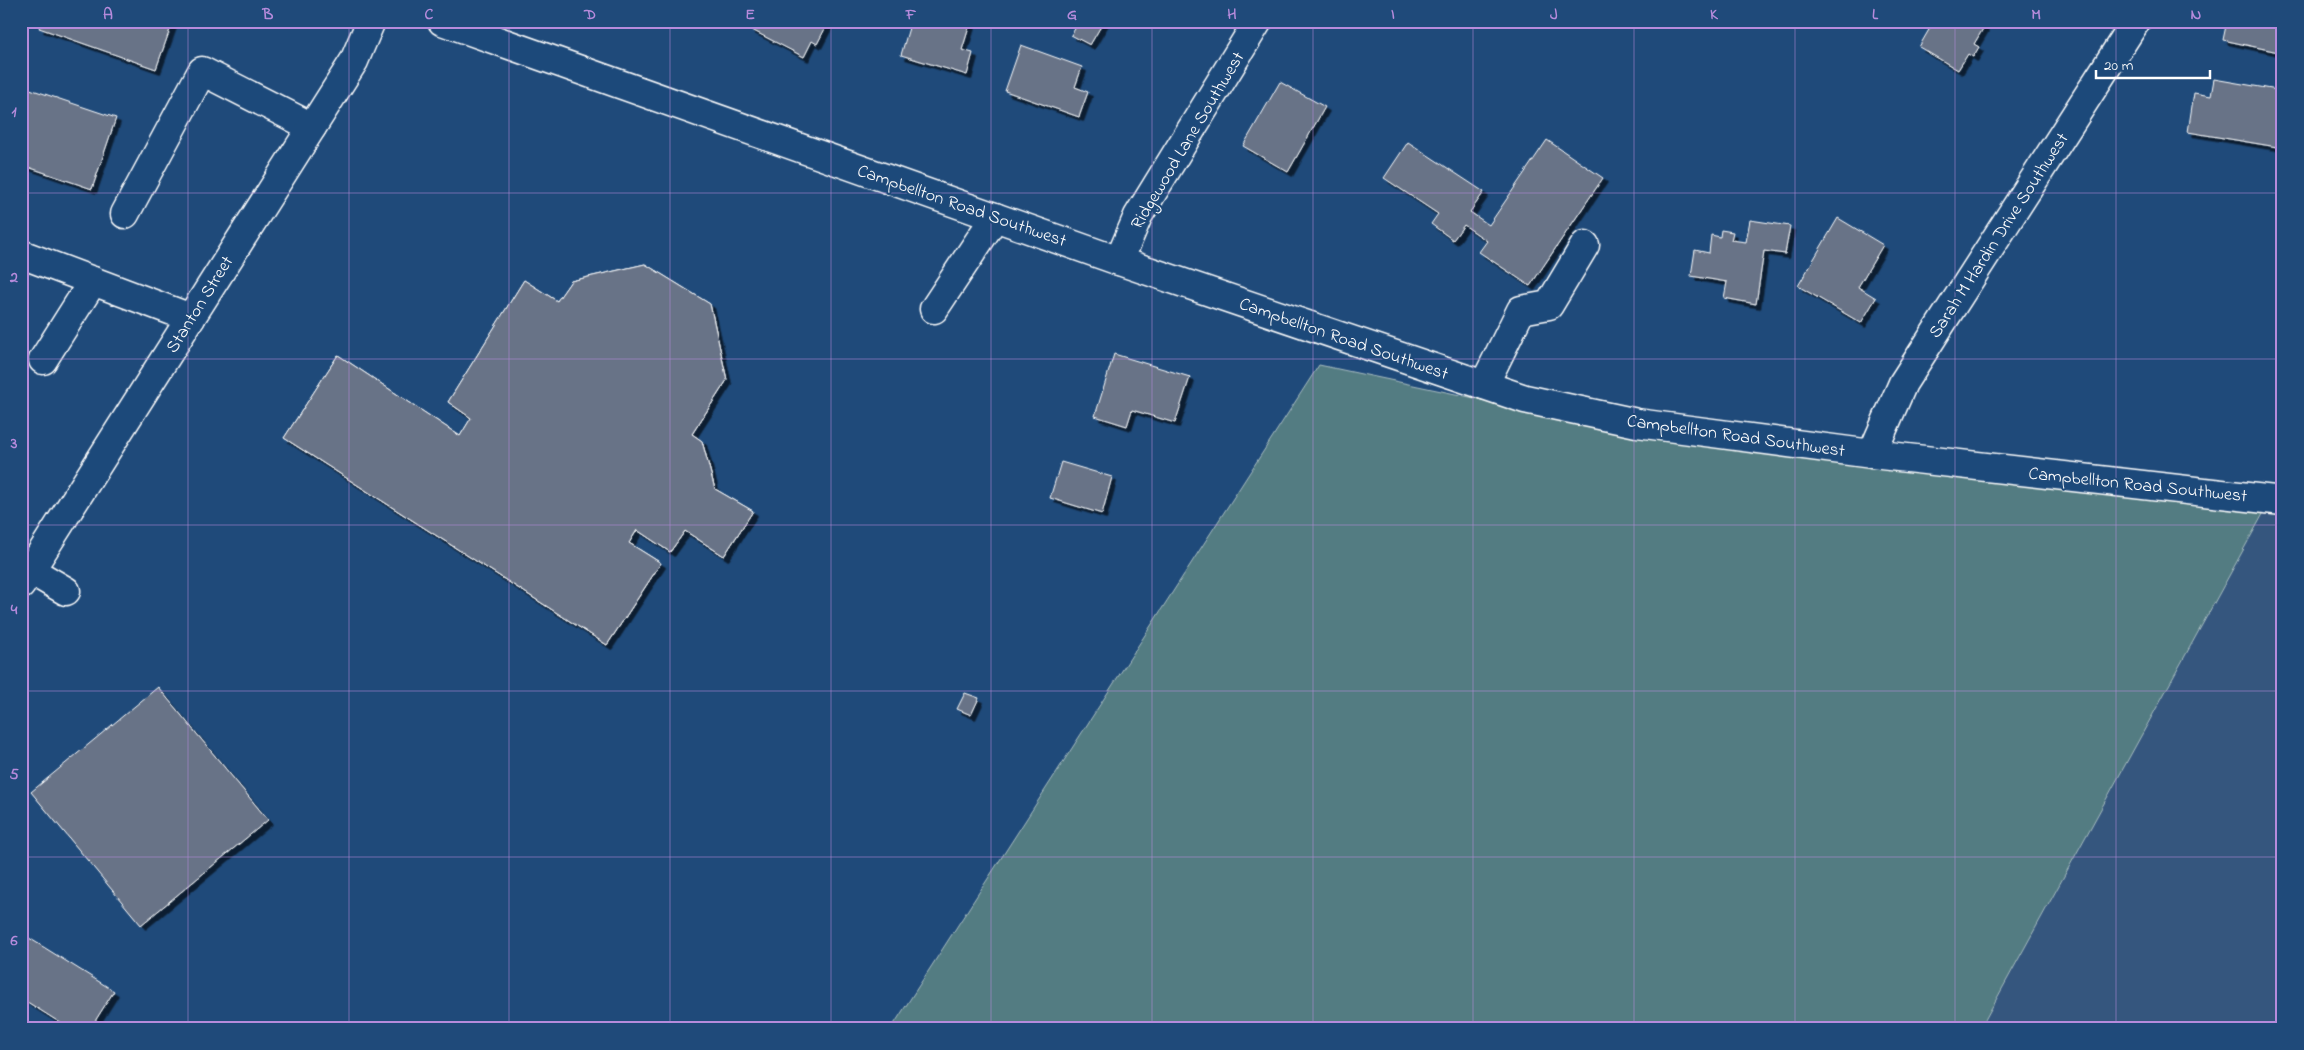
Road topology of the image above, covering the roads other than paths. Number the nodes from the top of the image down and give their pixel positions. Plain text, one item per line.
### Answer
1 (371, 21) edge
2 (442, 21) edge
3 (1258, 21) edge
4 (2136, 21) edge
5 (312, 127) junction
6 (125, 214) dead end
7 (995, 217) junction
8 (1585, 245) dead end
9 (21, 254) edge
10 (1119, 261) junction
11 (93, 281) junction
12 (934, 309) dead end
13 (191, 318) junction
14 (43, 360) dead end
15 (1484, 385) junction
16 (1872, 454) junction
17 (2283, 500) edge
18 (26, 578) edge
19 (66, 591) dead end

1 - 5 main road, Stanton Street
2 - 7 main road, Campbellton Road Southwest
3 - 10 main road, Ridgewood Lane Southwest
4 - 16 main road, Sarah M Hardin Drive Southwest
5 - 6 main road
5 - 13 main road, Stanton Street
7 - 10 main road, Campbellton Road Southwest
7 - 12 main road
8 - 15 main road
9 - 11 main road
10 - 15 main road, Campbellton Road Southwest
11 - 13 main road
11 - 14 main road
13 - 18 main road, Stanton Street
15 - 16 main road, Campbellton Road Southwest
16 - 17 main road, Campbellton Road Southwest
18 - 19 main road

